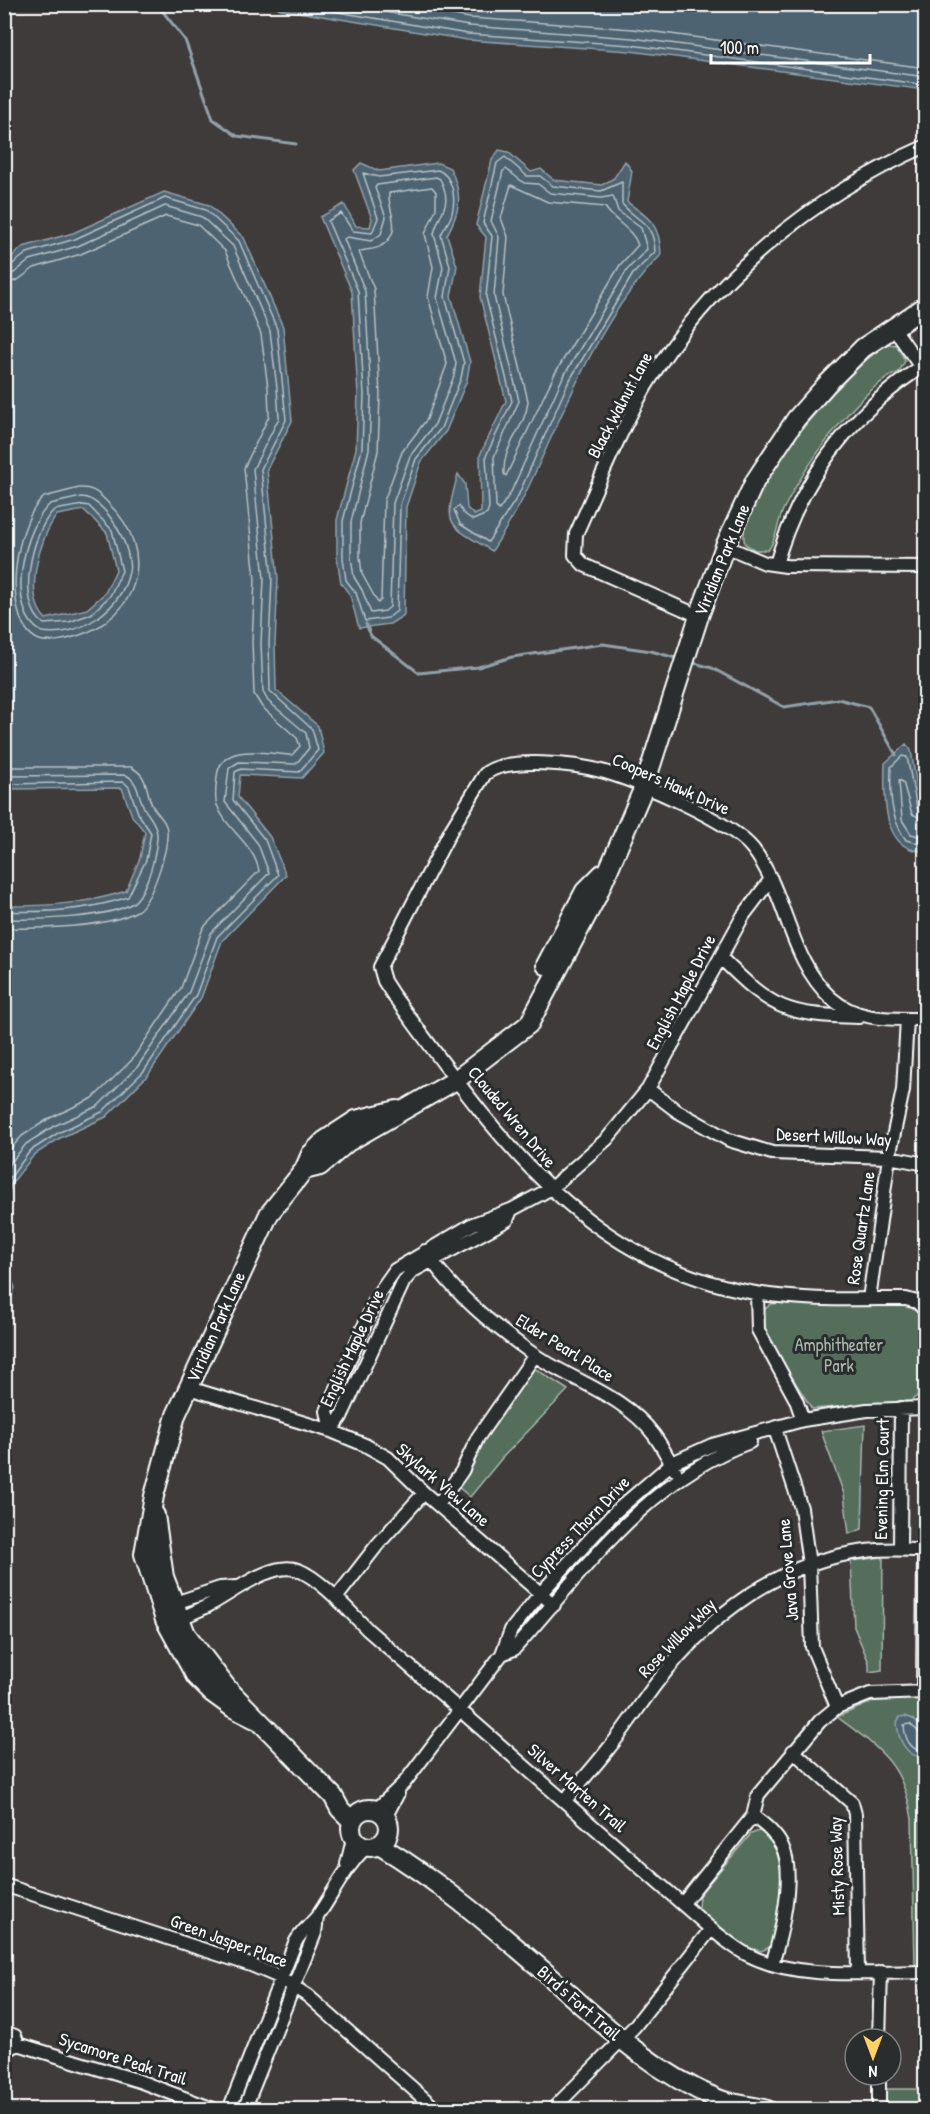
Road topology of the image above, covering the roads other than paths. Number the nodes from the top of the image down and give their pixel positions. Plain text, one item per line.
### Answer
1 (926, 146) edge
2 (926, 306) edge
3 (893, 327) junction
4 (923, 370) edge
5 (725, 546) junction
6 (776, 564) junction
7 (926, 567) edge
8 (696, 625) junction
9 (644, 787) junction
10 (771, 879) junction
11 (721, 958) junction
12 (380, 967) joint
13 (860, 1017) junction
14 (907, 1019) junction
15 (926, 1019) edge
16 (456, 1080) junction
17 (648, 1089) junction
18 (889, 1157) junction
19 (926, 1164) edge
20 (550, 1189) junction
21 (428, 1256) junction
22 (757, 1293) junction
23 (869, 1299) junction
24 (926, 1311) edge
25 (534, 1355) junction
26 (189, 1388) junction
27 (901, 1408) junction
28 (926, 1408) edge
29 (803, 1420) junction
30 (775, 1430) junction
31 (331, 1431) junction
32 (672, 1463) junction
33 (680, 1478) junction
34 (424, 1493) junction
35 (438, 1505) junction
36 (900, 1549) junction
37 (925, 1550) edge
38 (809, 1564) junction
39 (540, 1594) junction
40 (336, 1598) junction
41 (554, 1605) junction
42 (170, 1615) junction
43 (502, 1654) junction
44 (924, 1692) edge
45 (837, 1707) junction
46 (458, 1709) junction
47 (793, 1751) junction
48 (565, 1800) junction
49 (753, 1816) junction
50 (370, 1828) junction
51 (4, 1885) edge
52 (683, 1903) junction
53 (317, 1917) junction
54 (711, 1929) junction
55 (772, 1964) junction
56 (858, 1972) junction
57 (881, 1972) junction
58 (926, 1972) edge
59 (279, 1977) junction
60 (293, 1985) junction
61 (879, 2027) edge
62 (4, 2032) edge
63 (622, 2041) junction
64 (18, 2044) junction
65 (4, 2048) edge
66 (879, 2087) edge
67 (216, 2109) edge
68 (229, 2109) edge
69 (244, 2109) edge
70 (437, 2109) edge
71 (552, 2109) edge
72 (767, 2109) edge
73 (879, 2109) edge

1 - 8 street, Black Walnut Lane
2 - 3 street, Viridian Park Lane
3 - 4 street
3 - 5 street, Viridian Park Lane
4 - 6 street
5 - 6 street
5 - 8 street, Viridian Park Lane
6 - 7 street
8 - 9 street, Viridian Park Lane
9 - 10 street, Coopers Hawk Drive
9 - 12 street, Coopers Hawk Drive
9 - 16 street, Viridian Park Lane
10 - 11 street, English Maple Drive
10 - 13 street, Coopers Hawk Drive
11 - 13 street
11 - 17 street, English Maple Drive
12 - 16 street, Clouded Wren Drive
13 - 14 street
14 - 15 street
14 - 18 street, Rose Quartz Lane
16 - 20 street, Clouded Wren Drive
16 - 26 street, Viridian Park Lane
17 - 18 street, Desert Willow Way
17 - 20 street, English Maple Drive
18 - 19 street, Desert Willow Way
18 - 23 street, Rose Quartz Lane
20 - 21 street, English Maple Drive
20 - 22 street, Clouded Wren Drive
21 - 25 street, Elder Pearl Place
21 - 31 street, English Maple Drive
22 - 23 street, Clouded Wren Drive
22 - 29 street
23 - 24 street, Clouded Wren Drive
25 - 32 street, Elder Pearl Place
25 - 35 street
26 - 31 street, Skylark View Lane
26 - 42 street, Viridian Park Lane
27 - 28 street, Cypress Thorn Drive
27 - 29 street, Cypress Thorn Drive
27 - 36 street, Evening Elm Court
29 - 30 street, Cypress Thorn Drive
30 - 32 street, Cypress Thorn Drive
30 - 33 street, Cypress Thorn Drive
30 - 38 street, Java Grove Lane
31 - 34 street, Skylark View Lane
32 - 33 street, Elder Pearl Place
32 - 39 street, Cypress Thorn Drive
33 - 41 street, Cypress Thorn Drive
34 - 35 street, Skylark View Lane
34 - 40 street
35 - 39 street, Skylark View Lane
36 - 37 street, Rose Willow Way
36 - 38 street, Rose Willow Way
37 - 44 street
38 - 45 street, Java Grove Lane
38 - 48 street, Rose Willow Way
39 - 41 street, Skylark View Lane
39 - 43 street, Cypress Thorn Drive
40 - 42 street, Silver Marten Trail
40 - 46 street, Silver Marten Trail
41 - 43 street, Cypress Thorn Drive
42 - 50 street, Viridian Park Lane
43 - 46 street, Cypress Thorn Drive
44 - 45 street
45 - 47 street
46 - 48 street, Silver Marten Trail
46 - 50 street, Cypress Thorn Drive
47 - 49 street
47 - 56 street, Misty Rose Way
48 - 52 street, Silver Marten Trail
49 - 52 street
49 - 55 street
50 - 53 street, Cypress Thorn Drive
50 - 63 street, Bird's Fort Trail
51 - 59 street, Green Jasper Place
52 - 54 street, Silver Marten Trail
53 - 59 street, Cypress Thorn Drive
53 - 60 street, Cypress Thorn Drive
54 - 55 street, Silver Marten Trail
54 - 63 street
55 - 56 street, Silver Marten Trail
56 - 57 street, Silver Marten Trail
57 - 58 street, Silver Marten Trail
57 - 61 street
59 - 60 street, Green Jasper Place
59 - 68 street, Cypress Thorn Drive
60 - 69 street, Cypress Thorn Drive
60 - 70 street, Green Jasper Place
62 - 64 street, Sycamore Peak Trail
63 - 71 street
63 - 72 street, Bird's Fort Trail
64 - 65 street
64 - 67 street, Sycamore Peak Trail
66 - 73 street

